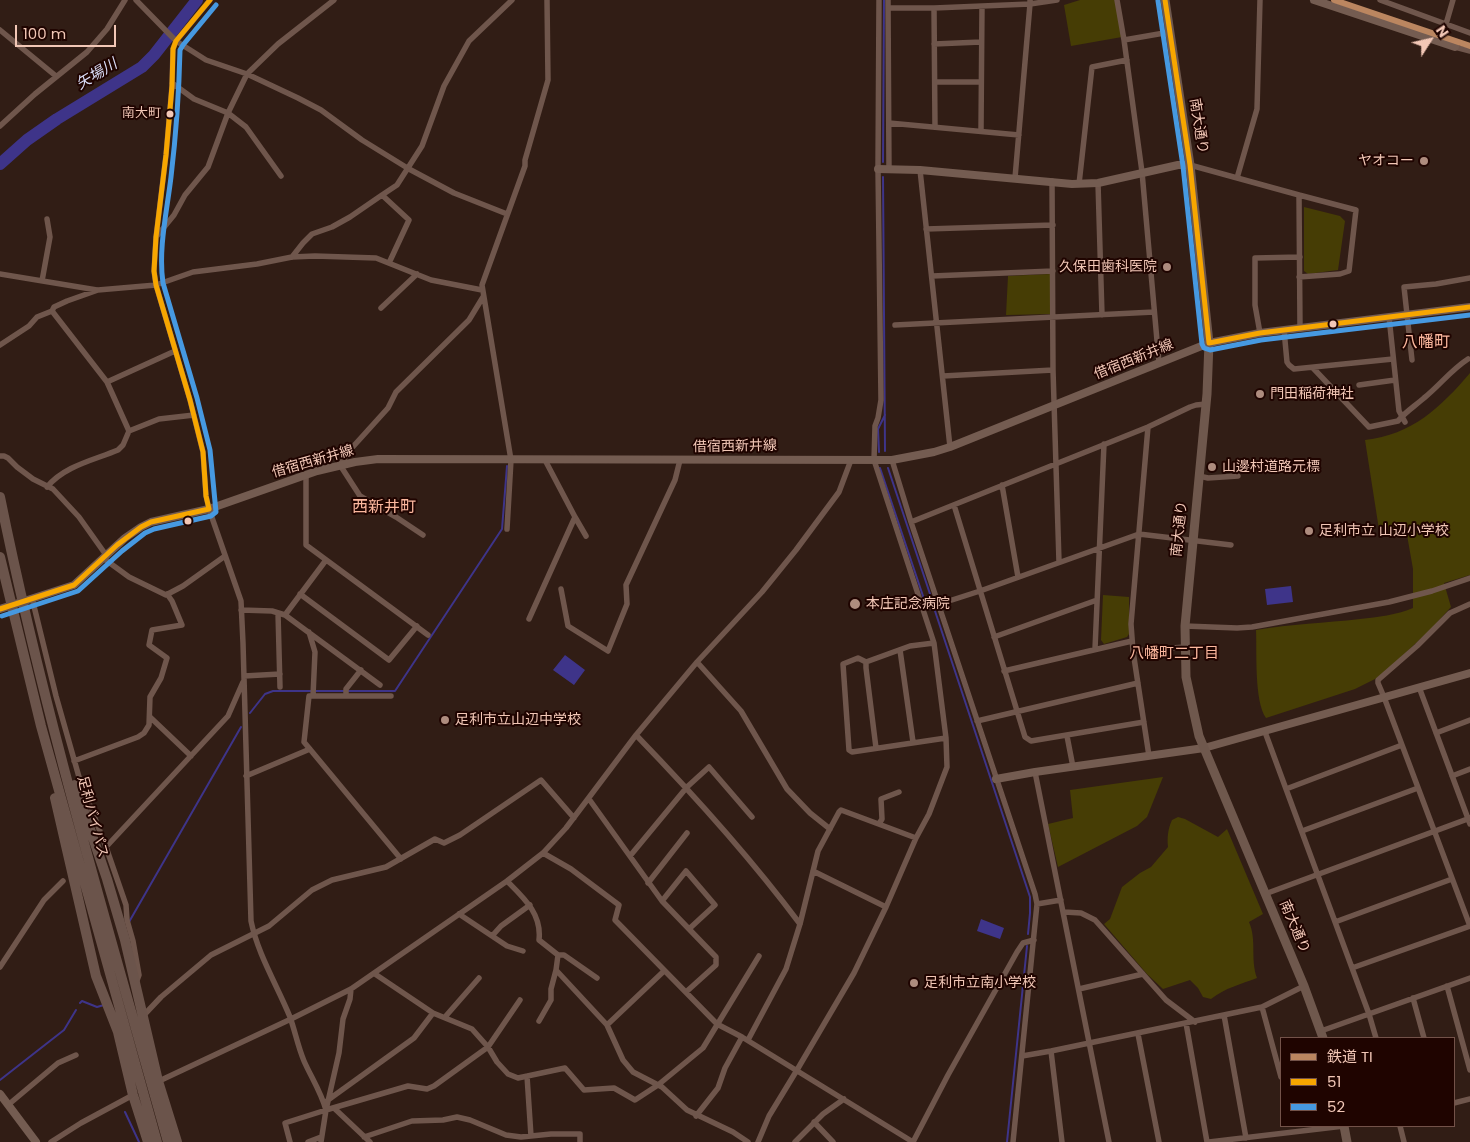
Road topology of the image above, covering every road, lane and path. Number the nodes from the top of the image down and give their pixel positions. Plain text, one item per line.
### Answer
1 (125, 0) edge
2 (136, 0) edge
3 (210, 0) edge
4 (334, 0) edge
5 (512, 0) edge
6 (547, 0) edge
7 (879, 0) edge
8 (888, 0) edge
9 (1057, 0) edge
10 (1117, 0) edge
11 (1165, 0) edge
12 (1260, 0) edge
13 (1314, 0) edge
14 (1380, 0) edge
15 (1454, 0) edge
16 (1030, 2) edge
17 (982, 6) junction
18 (888, 8) junction
19 (934, 8) junction
20 (1446, 24) junction
21 (0, 30) edge
22 (1170, 32) junction
23 (1470, 33) edge
24 (175, 40) junction
25 (1124, 40) junction
26 (981, 42) junction
27 (934, 44) junction
28 (1455, 47) joint
29 (1470, 51) edge
30 (1127, 60) junction
31 (247, 74) junction
32 (56, 76) junction
33 (935, 82) junction
34 (981, 82) junction
35 (172, 83) junction
36 (228, 113) junction
37 (889, 123) junction
38 (0, 126) edge
39 (935, 127) junction
40 (981, 130) junction
41 (1019, 135) junction
42 (1190, 165) junction
43 (409, 169) junction
44 (878, 169) junction
45 (889, 169) junction
46 (920, 170) junction
47 (1142, 172) junction
48 (281, 176) dead end
49 (1015, 178) junction
50 (1236, 178) junction
51 (1052, 181) junction
52 (1098, 183) junction
53 (1079, 184) junction
54 (382, 195) junction
55 (1299, 195) junction
56 (507, 214) junction
57 (47, 219) dead end
58 (1052, 225) junction
59 (926, 229) junction
60 (156, 237) junction
61 (292, 257) junction
62 (1300, 257) junction
63 (389, 262) junction
64 (1052, 271) junction
65 (0, 274) edge
66 (417, 274) junction
67 (932, 276) junction
68 (1299, 277) junction
69 (1469, 277) edge
70 (42, 281) junction
71 (156, 285) junction
72 (98, 290) junction
73 (482, 290) junction
74 (483, 297) junction
75 (381, 308) dead end
76 (1470, 308) edge
77 (52, 311) junction
78 (1154, 312) junction
79 (1102, 315) junction
80 (1407, 315) junction
81 (1053, 318) junction
82 (1388, 318) junction
83 (936, 323) junction
84 (895, 325) dead end
85 (1300, 328) junction
86 (1284, 330) junction
87 (1260, 333) junction
88 (1209, 343) junction
89 (0, 345) edge
90 (175, 351) junction
91 (1468, 358) dead end
92 (1393, 359) junction
93 (1412, 360) dead end
94 (1160, 363) junction
95 (1312, 368) junction
96 (1053, 370) junction
97 (943, 376) junction
98 (1395, 380) junction
99 (107, 382) junction
100 (1359, 385) dead end
101 (1206, 404) junction
102 (1054, 405) junction
103 (194, 415) junction
104 (1404, 419) junction
105 (1148, 426) junction
106 (129, 431) junction
107 (1104, 444) junction
108 (950, 447) junction
109 (0, 456) edge
110 (511, 460) junction
111 (545, 460) junction
112 (680, 460) junction
113 (852, 460) junction
114 (874, 460) junction
115 (892, 460) junction
116 (1056, 462) junction
117 (340, 465) junction
118 (306, 475) junction
119 (1199, 476) junction
120 (1238, 476) dead end
121 (1002, 485) junction
122 (47, 486) junction
123 (0, 497) edge
124 (954, 505) junction
125 (209, 509) junction
126 (575, 517) junction
127 (911, 522) junction
128 (507, 529) dead end
129 (1139, 534) junction
130 (423, 535) dead end
131 (586, 536) dead end
132 (1193, 540) junction
133 (1231, 545) dead end
134 (1100, 547) junction
135 (226, 556) junction
136 (0, 557) edge
137 (105, 557) junction
138 (326, 560) junction
139 (1059, 562) junction
140 (1018, 577) junction
141 (1470, 578) edge
142 (561, 589) dead end
143 (980, 592) junction
144 (167, 594) junction
145 (300, 594) junction
146 (27, 600) junction
147 (1097, 600) junction
148 (938, 604) junction
149 (1470, 604) edge
150 (11, 605) junction
151 (0, 609) edge
152 (924, 609) junction
153 (241, 610) junction
154 (282, 614) junction
155 (529, 618) dead end
156 (416, 626) junction
157 (1185, 626) junction
158 (309, 632) junction
159 (428, 635) dead end
160 (994, 636) junction
161 (1132, 641) junction
162 (934, 643) junction
163 (1185, 647) junction
164 (1095, 649) junction
165 (900, 650) junction
166 (1133, 651) junction
167 (697, 662) junction
168 (866, 662) junction
169 (361, 670) junction
170 (1004, 671) junction
171 (1470, 673) edge
172 (280, 674) junction
173 (244, 678) junction
174 (1138, 683) junction
175 (380, 685) dead end
176 (280, 687) dead end
177 (1419, 687) junction
178 (313, 696) junction
179 (346, 696) junction
180 (391, 696) dead end
181 (1384, 697) junction
182 (1017, 711) junction
183 (150, 717) junction
184 (1470, 720) edge
185 (977, 721) junction
186 (1144, 722) junction
187 (41, 726) junction
188 (54, 730) junction
189 (1264, 732) junction
190 (1436, 733) junction
191 (636, 735) junction
192 (1067, 736) junction
193 (946, 738) junction
194 (913, 742) junction
195 (1402, 745) junction
196 (876, 748) junction
197 (1204, 748) junction
198 (310, 749) junction
199 (191, 756) junction
200 (1150, 756) junction
201 (74, 761) junction
202 (1072, 767) junction
203 (1470, 769) edge
204 (1035, 772) junction
205 (246, 776) junction
206 (1452, 776) junction
207 (996, 779) junction
208 (687, 787) junction
209 (1418, 788) junction
210 (1286, 789) junction
211 (899, 792) dead end
212 (588, 799) junction
213 (68, 802) junction
214 (752, 817) dead end
215 (574, 818) junction
216 (1469, 820) edge
217 (879, 824) junction
218 (830, 828) junction
219 (1302, 831) junction
220 (1435, 831) junction
221 (687, 833) dead end
222 (916, 838) junction
223 (106, 847) junction
224 (543, 853) junction
225 (630, 856) junction
226 (401, 859) junction
227 (813, 871) junction
228 (1318, 875) junction
229 (1452, 878) junction
230 (507, 880) junction
231 (64, 881) dead end
232 (648, 883) junction
233 (1265, 894) junction
234 (1061, 900) junction
235 (662, 901) junction
236 (1037, 904) junction
237 (530, 905) junction
238 (886, 907) junction
239 (1064, 912) junction
240 (460, 914) junction
241 (1335, 922) junction
242 (800, 924) junction
243 (1470, 926) edge
244 (689, 929) junction
245 (254, 933) junction
246 (492, 936) junction
247 (1034, 940) junction
248 (523, 951) dead end
249 (558, 955) junction
250 (759, 956) dead end
251 (0, 967) edge
252 (1352, 968) junction
253 (556, 970) junction
254 (664, 971) junction
255 (375, 974) junction
256 (1143, 974) junction
257 (479, 978) dead end
258 (597, 978) dead end
259 (1470, 978) edge
260 (136, 984) junction
261 (1304, 986) junction
262 (1447, 986) junction
263 (351, 989) junction
264 (1079, 989) junction
265 (686, 992) junction
266 (1414, 998) junction
267 (520, 1000) dead end
268 (1262, 1007) junction
269 (433, 1012) junction
270 (1369, 1014) junction
271 (144, 1015) junction
272 (1224, 1015) junction
273 (445, 1017) junction
274 (291, 1019) junction
275 (539, 1020) dead end
276 (1195, 1022) junction
277 (1186, 1023) junction
278 (717, 1024) junction
279 (607, 1025) junction
280 (1138, 1034) junction
281 (1322, 1035) edge
282 (1376, 1037) edge
283 (1424, 1037) edge
284 (745, 1039) junction
285 (1089, 1043) junction
286 (488, 1047) junction
287 (1052, 1052) junction
288 (76, 1055) dead end
289 (1022, 1056) junction
290 (797, 1070) junction
291 (1470, 1070) edge
292 (1280, 1073) edge
293 (527, 1076) junction
294 (158, 1081) junction
295 (658, 1085) junction
296 (0, 1094) edge
297 (133, 1095) junction
298 (844, 1099) junction
299 (1470, 1099) edge
300 (328, 1101) junction
301 (1455, 1103) edge
302 (8, 1104) junction
303 (334, 1108) junction
304 (326, 1110) junction
305 (696, 1116) junction
306 (814, 1122) junction
307 (1295, 1127) edge
308 (1337, 1127) edge
309 (1344, 1127) edge
310 (1400, 1127) edge
311 (1297, 1133) junction
312 (531, 1136) junction
313 (364, 1137) junction
314 (1246, 1138) junction
315 (321, 1140) edge
316 (521, 1140) edge
317 (36, 1142) edge
318 (51, 1142) edge
319 (148, 1142) edge
320 (157, 1142) edge
321 (168, 1142) edge
322 (177, 1142) edge
323 (290, 1142) edge
324 (308, 1142) edge
325 (370, 1142) edge
326 (580, 1142) edge
327 (748, 1142) edge
328 (758, 1142) edge
329 (795, 1142) edge
330 (833, 1142) edge
331 (913, 1142) edge
332 (1012, 1142) edge
333 (1062, 1142) edge
334 (1110, 1142) edge
335 (1159, 1142) edge
336 (1208, 1142) edge
337 (1347, 1142) edge
338 (1404, 1142) edge

1 - 32 street
2 - 24 street
3 - 24 street
4 - 31 street
5 - 43 street
6 - 56 street
7 - 44 street
8 - 18 street
9 - 16 street
10 - 25 street
11 - 22 main road, 南大通り
12 - 50 street
13 - 28 main road
14 - 20 street
15 - 20 street
16 - 17 street
16 - 41 street
17 - 19 street
17 - 26 street
18 - 19 street
18 - 37 street
19 - 27 street
20 - 23 street
21 - 32 street
22 - 25 street
22 - 42 main road, 南大通り
24 - 31 street
24 - 35 street
25 - 30 street
26 - 27 street
26 - 34 street
27 - 33 street
28 - 29 street
30 - 47 street
30 - 53 street
31 - 36 street
31 - 43 street
32 - 38 street
33 - 34 street
33 - 39 street
34 - 40 street
35 - 36 street
35 - 60 street
36 - 48 street
36 - 60 street
37 - 39 street
37 - 45 street
39 - 40 street
40 - 41 street
41 - 49 street
42 - 47 main road
42 - 50 street
42 - 88 main road, 南大通り
43 - 54 street
43 - 56 street
44 - 45 main road
44 - 114 street
45 - 46 main road
46 - 49 main road
46 - 59 street
47 - 52 main road
47 - 78 street
49 - 51 main road
50 - 55 street
51 - 53 main road
51 - 58 street
52 - 53 main road
52 - 79 street
54 - 61 street
54 - 63 street
55 - 62 street
55 - 68 street
56 - 73 street
57 - 70 street
58 - 59 street
58 - 64 street
59 - 67 street
60 - 71 street
61 - 63 street
61 - 71 street
62 - 68 street
62 - 87 street
63 - 66 street
64 - 67 street
64 - 81 street
65 - 70 street
66 - 73 street
66 - 75 street
67 - 83 street
68 - 85 street
69 - 80 street
70 - 72 street
71 - 72 street
71 - 90 street
72 - 77 street
73 - 74 street
74 - 110 street
74 - 117 street
76 - 80 main road, 借宿西新井線
77 - 89 street
77 - 99 street
78 - 79 street
78 - 94 street
79 - 81 street
80 - 82 main road, 借宿西新井線
80 - 93 street
81 - 83 street
81 - 96 street
82 - 85 main road, 借宿西新井線
82 - 92 street
83 - 84 street
83 - 97 street
85 - 86 main road, 借宿西新井線
86 - 87 main road, 借宿西新井線
86 - 95 street
87 - 88 main road, 借宿西新井線
88 - 94 main road, 借宿西新井線
88 - 101 main road, 南大通り
90 - 99 street
90 - 103 street
91 - 104 street
92 - 95 street
92 - 98 street
94 - 102 main road, 借宿西新井線
95 - 104 street
96 - 97 street
96 - 102 street
97 - 108 street
98 - 100 street
98 - 104 street
99 - 106 street
101 - 105 street
101 - 119 main road, 南大通り
102 - 108 main road, 借宿西新井線
102 - 116 street
103 - 106 street
103 - 125 street
105 - 107 street
105 - 129 street
106 - 122 street
107 - 116 street
107 - 134 street
108 - 115 main road, 借宿西新井線
109 - 122 street
110 - 111 main road, 借宿西新井線
110 - 117 main road, 借宿西新井線
110 - 128 street
111 - 112 main road, 借宿西新井線
111 - 126 street
112 - 113 main road, 借宿西新井線
112 - 142 street
113 - 114 main road, 借宿西新井線
113 - 167 street
114 - 115 main road, 借宿西新井線
114 - 152 street
115 - 127 street
116 - 121 street
116 - 139 street
117 - 118 main road, 借宿西新井線
117 - 130 street
118 - 125 main road, 借宿西新井線
118 - 138 street
119 - 120 street
119 - 132 main road, 南大通り
121 - 124 street
121 - 140 street
122 - 137 street
123 - 146 highway, 足利バイパス
124 - 127 street
124 - 143 street
125 - 135 street
125 - 137 main road, 借宿西新井線
126 - 131 street
126 - 155 street
127 - 148 street
129 - 132 street
129 - 134 street
129 - 161 street
132 - 133 street
132 - 157 main road, 南大通り
134 - 139 street
134 - 147 street
135 - 144 street
135 - 153 street
136 - 150 highway, 足利バイパス
137 - 144 street
137 - 146 main road, 借宿西新井線
138 - 145 street
138 - 156 street
139 - 140 street
140 - 143 street
141 - 157 street
143 - 148 street
143 - 160 street
144 - 183 street
145 - 154 street
145 - 156 street
146 - 150 main road, 借宿西新井線
146 - 188 highway, 足利バイパス
146 - 201 street
147 - 160 street
147 - 164 street
148 - 152 street
148 - 185 street
149 - 181 street
150 - 151 main road, 借宿西新井線
150 - 187 highway, 足利バイパス
152 - 162 street
153 - 154 street
153 - 173 street
154 - 158 street
154 - 172 street
156 - 159 street
157 - 163 main road, 南大通り
158 - 169 street
158 - 178 street
160 - 170 street
161 - 164 street
161 - 166 street
162 - 165 street
162 - 193 street
163 - 166 street
163 - 197 main road, 南大通り
164 - 170 street
165 - 168 street
165 - 194 street
166 - 174 street
167 - 191 street
167 - 218 street
168 - 196 street
168 - 196 street
169 - 175 street
169 - 179 street
170 - 182 street
171 - 177 main road
172 - 173 street
172 - 176 street
173 - 199 street
173 - 205 street
174 - 182 street
174 - 186 street
177 - 181 main road
177 - 190 street
178 - 179 street
178 - 198 street
179 - 180 street
181 - 189 main road
181 - 195 street
182 - 185 street
182 - 192 street
183 - 199 street
183 - 201 street
184 - 190 street
185 - 207 street
186 - 192 street
186 - 200 street
187 - 213 highway, 足利バイパス
187 - 297 highway
188 - 213 highway, 足利バイパス
188 - 260 highway
189 - 197 main road
189 - 210 street
190 - 206 street
191 - 208 street
191 - 212 street
192 - 202 street
193 - 194 street
193 - 222 street
194 - 196 street
195 - 209 street
195 - 210 street
197 - 200 main road
197 - 233 main road, 南大通り
198 - 205 street
198 - 226 street
199 - 223 street
200 - 202 main road
201 - 223 street
202 - 204 main road
203 - 206 street
204 - 207 main road
204 - 234 street
205 - 245 street
206 - 216 street
207 - 236 street
208 - 214 street
208 - 225 street
208 - 242 street
209 - 219 street
209 - 220 street
210 - 219 street
211 - 217 street
212 - 215 street
212 - 225 street
213 - 320 highway, 足利バイパス
213 - 321 highway, 足利バイパス
215 - 224 street
215 - 226 street
216 - 220 street
217 - 218 street
217 - 222 street
218 - 227 street
219 - 228 street
220 - 228 street
220 - 229 street
221 - 232 street
222 - 238 street
223 - 260 street
224 - 230 street
224 - 254 street
225 - 232 street
226 - 245 street
227 - 238 street
227 - 242 street
228 - 233 street
228 - 241 street
229 - 241 street
229 - 243 street
230 - 237 street
230 - 240 street
231 - 251 street
232 - 235 street
233 - 261 main road, 南大通り
234 - 236 street
234 - 239 street
235 - 244 street
235 - 244 street
236 - 247 street
237 - 246 street
237 - 249 street
238 - 290 street
239 - 256 street
239 - 264 street
240 - 246 street
240 - 255 street
241 - 252 street
242 - 284 street
243 - 252 street
244 - 265 street
245 - 271 street
245 - 274 street
246 - 248 street
247 - 289 street
247 - 331 street
249 - 253 street
249 - 258 street
250 - 278 street
252 - 270 street
253 - 275 street
253 - 279 street
254 - 265 street
254 - 279 street
255 - 263 street
255 - 269 street
256 - 264 street
256 - 276 street
257 - 273 street
259 - 262 street
260 - 271 highway
261 - 268 street
261 - 281 main road, 南大通り
262 - 266 street
262 - 291 street
263 - 274 street
263 - 300 street
264 - 285 street
265 - 278 street
266 - 270 street
266 - 283 street
267 - 286 street
268 - 272 street
268 - 292 street
269 - 273 street
269 - 300 street
270 - 281 street
270 - 282 street
271 - 294 highway
272 - 276 street
272 - 314 street
273 - 286 street
274 - 294 street
274 - 304 street
276 - 277 street
277 - 280 street
277 - 336 street
278 - 284 street
278 - 295 street
279 - 295 street
280 - 285 street
280 - 335 street
284 - 290 street
284 - 305 street
285 - 287 street
285 - 334 street
286 - 293 street
286 - 303 street
287 - 289 street
287 - 333 street
288 - 302 street
289 - 332 street
290 - 298 street
290 - 328 street
293 - 295 street
293 - 312 street
294 - 297 street
294 - 322 highway
295 - 305 street
296 - 302 main road
297 - 318 street
297 - 319 highway
298 - 306 street
298 - 331 street
299 - 301 street
300 - 304 street
302 - 317 main road
303 - 304 street
303 - 313 street
304 - 315 street
304 - 323 street
305 - 327 street
306 - 329 street
306 - 330 street
307 - 311 street
308 - 311 street
309 - 337 main road
310 - 338 street
311 - 314 street
312 - 316 street
312 - 326 street
313 - 316 street
313 - 325 street
314 - 336 street
315 - 324 street

